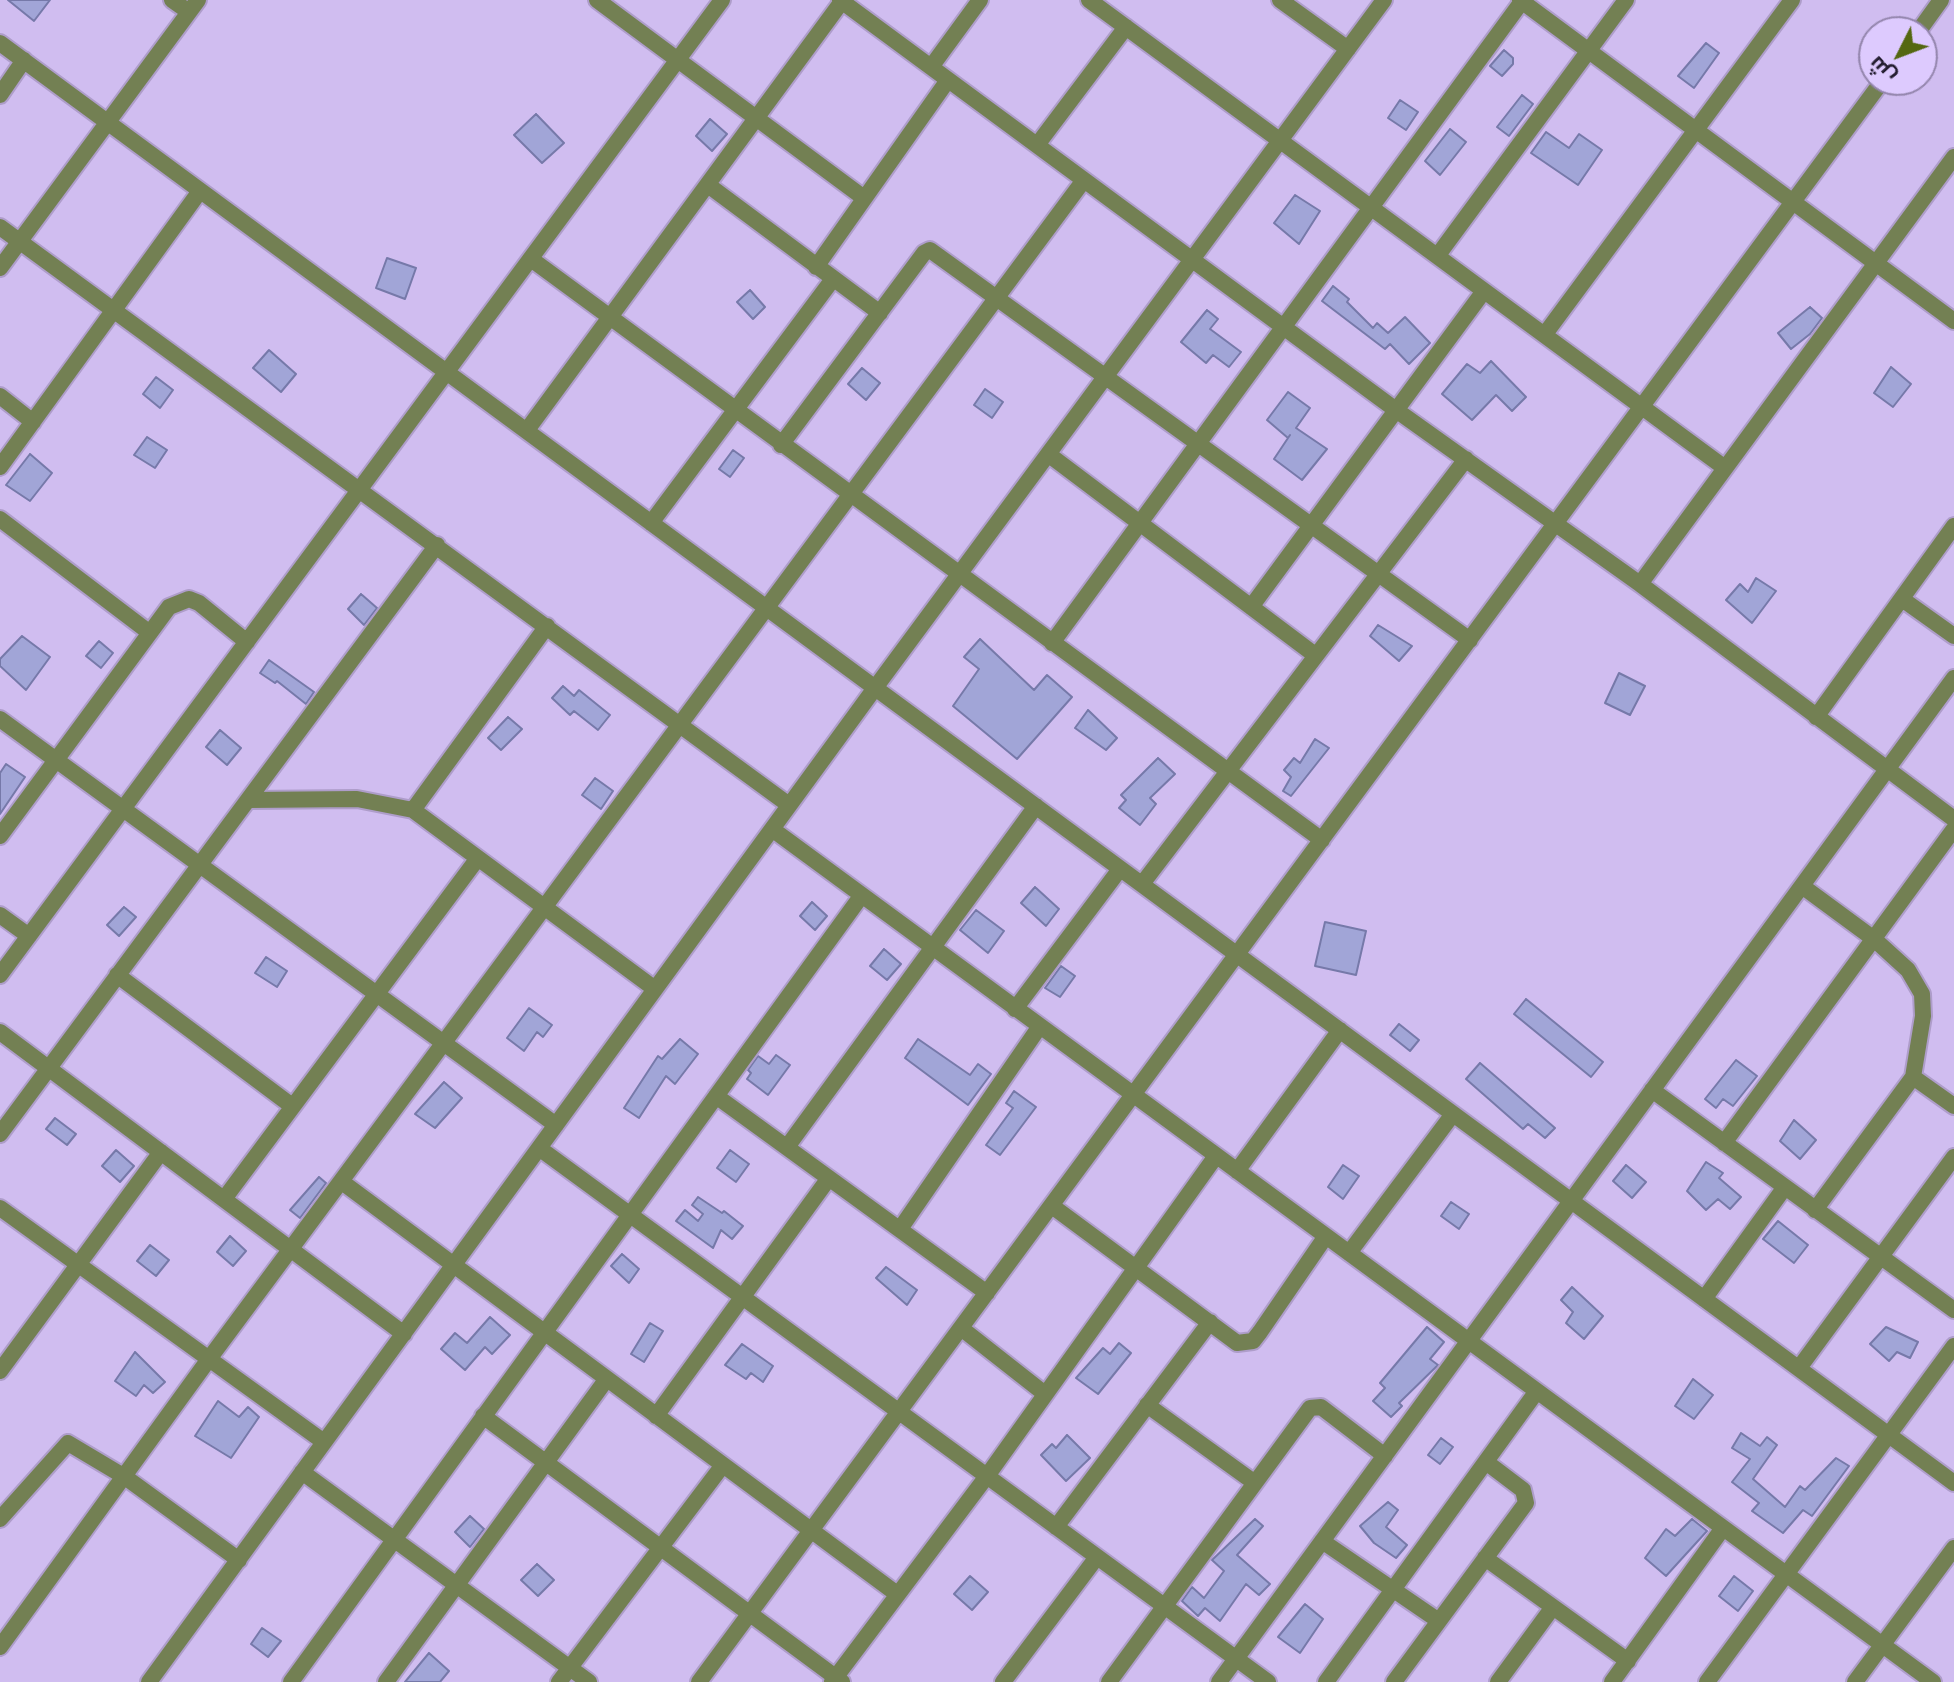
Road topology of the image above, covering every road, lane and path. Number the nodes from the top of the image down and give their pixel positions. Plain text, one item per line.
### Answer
1 (172, 0) edge
2 (597, 0) edge
3 (722, 0) edge
4 (842, 0) edge
5 (980, 0) edge
6 (1089, 0) edge
7 (1280, 0) edge
8 (1384, 0) edge
9 (1626, 0) edge
10 (1792, 0) edge
11 (1522, 1) edge
12 (193, 6) edge
13 (1126, 27) junction
14 (0, 43) edge
15 (1348, 49) junction
16 (1588, 51) junction
17 (24, 60) junction
18 (679, 61) junction
19 (931, 67) junction
20 (948, 80) junction
21 (0, 95) edge
22 (1871, 96) edge
23 (756, 119) junction
24 (108, 123) junction
25 (1696, 130) junction
26 (1280, 140) junction
27 (1037, 145) junction
28 (1954, 157) edge
29 (1084, 180) junction
30 (708, 185) junction
31 (200, 191) junction
32 (864, 198) junction
33 (1793, 202) junction
34 (1372, 207) junction
35 (0, 227) edge
36 (19, 241) junction
37 (1438, 255) junction
38 (531, 259) junction
39 (1192, 259) junction
40 (1875, 264) junction
41 (816, 267) junction
42 (0, 268) edge
43 (833, 279) junction
44 (1484, 291) junction
45 (997, 297) junction
46 (115, 311) junction
47 (880, 313) junction
48 (609, 318) junction
49 (1954, 321) edge
50 (1284, 326) junction
51 (1545, 334) junction
52 (447, 372) junction
53 (1105, 377) junction
54 (0, 396) edge
55 (1642, 406) junction
56 (1396, 410) junction
57 (735, 411) junction
58 (33, 422) junction
59 (527, 430) junction
60 (1198, 444) junction
61 (781, 445) junction
62 (1048, 454) junction
63 (1466, 459) junction
64 (0, 467) edge
65 (1725, 468) junction
66 (360, 489) junction
67 (850, 495) junction
68 (0, 519) edge
69 (651, 523) junction
70 (1140, 523) junction
71 (1555, 525) junction
72 (1954, 526) edge
73 (1310, 527) junction
74 (437, 545) junction
75 (1377, 573) junction
76 (959, 575) junction
77 (1640, 584) junction
78 (1902, 599) junction
79 (1251, 607) junction
80 (766, 608) junction
81 (547, 626) junction
82 (150, 633) junction
83 (1954, 636) edge
84 (1470, 640) junction
85 (247, 642) junction
86 (1052, 643) junction
87 (1315, 655) junction
88 (1954, 678) edge
89 (875, 688) junction
90 (1816, 717) junction
91 (0, 719) edge
92 (680, 724) junction
93 (57, 760) junction
94 (1887, 770) junction
95 (1227, 771) junction
96 (248, 800) junction
97 (789, 805) junction
98 (1036, 806) junction
99 (124, 810) junction
100 (413, 810) junction
101 (1954, 819) edge
102 (772, 829) junction
103 (1954, 829) edge
104 (0, 836) edge
105 (1322, 840) junction
106 (478, 858) junction
107 (200, 865) junction
108 (1120, 869) junction
109 (1142, 884) junction
110 (1802, 886) junction
111 (862, 895) junction
112 (544, 907) junction
113 (0, 915) edge
114 (29, 936) junction
115 (1874, 939) junction
116 (932, 947) junction
117 (1238, 955) junction
118 (0, 975) edge
119 (117, 975) junction
120 (655, 989) junction
121 (376, 993) junction
122 (1015, 1009) junction
123 (1040, 1026) junction
124 (1340, 1030) junction
125 (0, 1032) edge
126 (443, 1043) junction
127 (49, 1068) junction
128 (1913, 1077) junction
129 (1652, 1090) junction
130 (1134, 1095) junction
131 (716, 1096) junction
132 (292, 1106) junction
133 (1954, 1106) edge
134 (1453, 1114) junction
135 (556, 1125) junction
136 (0, 1134) edge
137 (1724, 1143) junction
138 (787, 1147) junction
139 (539, 1148) junction
140 (161, 1152) junction
141 (1216, 1156) junction
142 (1954, 1157) edge
143 (1237, 1171) junction
144 (829, 1178) junction
145 (342, 1182) junction
146 (1785, 1187) junction
147 (224, 1199) junction
148 (1571, 1201) junction
149 (1052, 1206) junction
150 (0, 1208) edge
151 (1815, 1210) junction
152 (630, 1214) junction
153 (900, 1229) junction
154 (1326, 1236) junction
155 (290, 1249) junction
156 (1349, 1253) junction
157 (1880, 1256) junction
158 (76, 1263) junction
159 (454, 1266) junction
160 (1135, 1268) junction
161 (987, 1293) junction
162 (742, 1296) junction
163 (1704, 1299) junction
164 (1954, 1310) edge
165 (1210, 1322) junction
166 (961, 1328) junction
167 (404, 1334) junction
168 (545, 1334) junction
169 (1469, 1341) junction
170 (1954, 1346) edge
171 (209, 1359) junction
172 (1799, 1368) junction
173 (0, 1371) edge
174 (606, 1380) junction
175 (1537, 1391) junction
176 (1045, 1394) junction
177 (1147, 1405) junction
178 (899, 1411) junction
179 (483, 1416) junction
180 (656, 1416) junction
181 (1888, 1435) junction
182 (324, 1442) junction
183 (1385, 1456) junction
184 (545, 1462) junction
185 (1486, 1462) junction
186 (723, 1465) junction
187 (302, 1472) junction
188 (987, 1476) junction
189 (125, 1477) junction
190 (1255, 1483) junction
191 (1954, 1483) edge
192 (3, 1507) edge
193 (1056, 1527) junction
194 (1723, 1528) junction
195 (813, 1530) junction
196 (394, 1539) junction
197 (1322, 1541) junction
198 (660, 1547) junction
199 (1954, 1548) edge
200 (1097, 1557) junction
201 (1485, 1558) junction
202 (239, 1560) junction
203 (1785, 1575) junction
204 (456, 1585) junction
205 (1393, 1590) junction
206 (897, 1594) junction
207 (1164, 1606) junction
208 (1553, 1607) junction
209 (750, 1613) junction
210 (1439, 1621) junction
211 (1882, 1645) junction
212 (0, 1647) edge
213 (1236, 1659) junction
214 (1628, 1661) junction
215 (570, 1668) junction
216 (157, 1679) edge
217 (837, 1680) edge
218 (1009, 1680) edge
219 (291, 1682) edge
220 (386, 1682) edge
221 (559, 1682) edge
222 (589, 1682) edge
223 (699, 1682) edge
224 (1109, 1682) edge
225 (1219, 1682) edge
226 (1268, 1682) edge
227 (1326, 1682) edge
228 (1394, 1682) edge
229 (1498, 1682) edge
230 (1612, 1682) edge
231 (1707, 1682) edge
232 (1855, 1682) edge
233 (1933, 1682) edge

1 - 12 street
2 - 18 street
3 - 18 street
4 - 19 street
4 - 23 street
5 - 19 street
6 - 13 street
7 - 15 street
8 - 15 street
9 - 16 street
10 - 25 street
11 - 16 street
11 - 34 street
12 - 24 street
13 - 26 street
13 - 27 street
14 - 17 street
15 - 26 street
16 - 25 street
16 - 37 street
17 - 21 street
17 - 24 street
18 - 23 street
18 - 38 street
19 - 20 street
20 - 27 street
20 - 32 street
22 - 33 street
23 - 30 street
23 - 32 street
24 - 31 street
24 - 36 street
25 - 33 street
25 - 51 street
26 - 34 street
26 - 39 street
27 - 29 street
28 - 40 street
29 - 39 street
29 - 45 street
30 - 41 street
30 - 48 street
31 - 46 street
31 - 52 street
32 - 41 street
33 - 40 street
33 - 55 street
34 - 37 street
34 - 50 street
35 - 36 street
36 - 42 street
36 - 46 street
37 - 44 street
38 - 48 street
38 - 52 street
39 - 50 street
39 - 53 street
40 - 49 street
40 - 65 street
41 - 43 street
43 - 47 street
43 - 57 street
44 - 51 street
44 - 56 street
45 - 47 street
45 - 53 street
45 - 67 street
46 - 58 street
46 - 66 street
47 - 61 street
48 - 57 street
48 - 59 street
50 - 56 street
50 - 60 street
51 - 55 street
52 - 59 street
52 - 66 street
53 - 60 street
53 - 62 street
54 - 58 street
55 - 65 street
55 - 71 street
56 - 63 street
56 - 73 street
57 - 61 street
57 - 69 street
58 - 64 street
59 - 69 street
60 - 70 street
60 - 73 street
61 - 67 street
62 - 70 street
62 - 76 street
63 - 71 street
63 - 75 street
65 - 77 street
66 - 74 street
66 - 85 street
67 - 76 street
67 - 80 street
68 - 82 street
69 - 80 street
70 - 79 street
70 - 86 street
71 - 77 street
71 - 84 street
72 - 78 street
73 - 75 street
73 - 79 street
74 - 81 street
74 - 96 street
75 - 84 street
75 - 87 street
76 - 86 street
76 - 89 street
77 - 90 street
78 - 83 street
78 - 90 street
79 - 87 street
80 - 89 street
80 - 92 street
81 - 92 street
81 - 100 street
82 - 85 street
82 - 93 street
84 - 105 street
85 - 99 street
86 - 95 street
87 - 95 street
88 - 94 street
89 - 97 street
89 - 98 street
90 - 94 street
91 - 93 street
92 - 97 street
92 - 112 street
93 - 99 street
93 - 104 street
94 - 101 street
94 - 110 street
95 - 105 street
95 - 109 street
96 - 100 street
96 - 107 street
97 - 102 street
98 - 108 street
98 - 116 street
99 - 107 street
99 - 114 street
100 - 106 street
102 - 111 street
102 - 120 street
103 - 115 street
105 - 117 street
106 - 112 street
106 - 121 street
107 - 119 street
107 - 121 street
108 - 109 street
108 - 122 street
109 - 117 street
110 - 115 street
110 - 129 street
111 - 116 street
111 - 131 street
112 - 120 street
112 - 126 street
113 - 114 street
114 - 118 street
115 - 128 street
115 - 137 street
116 - 122 street
116 - 138 street
117 - 124 street
117 - 130 street
119 - 127 street
119 - 132 street
120 - 135 street
121 - 126 street
121 - 132 street
122 - 123 street
123 - 130 street
123 - 153 street
124 - 134 street
124 - 143 street
125 - 127 street
126 - 135 street
126 - 145 street
127 - 136 street
127 - 140 street
128 - 133 street
128 - 151 street
129 - 137 street
129 - 148 street
130 - 141 street
130 - 149 street
131 - 138 street
131 - 152 street
132 - 147 street
134 - 148 street
134 - 156 street
135 - 139 street
137 - 146 street
138 - 144 street
139 - 152 street
139 - 159 street
140 - 147 street
140 - 158 street
141 - 143 street
141 - 160 street
142 - 157 street
143 - 154 street
144 - 153 street
144 - 162 street
145 - 155 street
145 - 159 street
146 - 151 street
146 - 163 street
147 - 155 street
148 - 163 street
148 - 169 street
149 - 160 street
149 - 161 street
150 - 158 street
151 - 157 street
152 - 162 street
152 - 168 street
153 - 161 street
154 - 156 street
154 - 165 street
155 - 167 street
155 - 171 street
156 - 169 street
157 - 164 street
157 - 172 street
158 - 171 street
158 - 173 street
159 - 167 street
159 - 168 street
160 - 165 street
160 - 176 street
161 - 166 street
162 - 178 street
162 - 180 street
163 - 172 street
165 - 177 street
166 - 176 street
166 - 178 street
167 - 182 street
168 - 174 street
168 - 179 street
169 - 175 street
169 - 183 street
170 - 181 street
171 - 182 street
171 - 189 street
172 - 181 street
174 - 180 street
174 - 184 street
175 - 185 street
175 - 194 street
176 - 188 street
177 - 190 street
177 - 193 street
178 - 188 street
178 - 195 street
179 - 184 street
179 - 196 street
180 - 186 street
181 - 191 street
181 - 203 street
182 - 187 street
183 - 190 street
183 - 197 street
184 - 198 street
184 - 204 street
185 - 201 street
185 - 205 street
186 - 195 street
186 - 198 street
187 - 196 street
187 - 202 street
188 - 193 street
188 - 206 street
189 - 192 street
189 - 202 street
189 - 212 street
190 - 207 street
193 - 200 street
194 - 203 street
194 - 214 street
195 - 206 street
195 - 209 street
196 - 204 street
196 - 219 street
197 - 205 street
197 - 213 street
198 - 209 street
198 - 215 street
199 - 211 street
200 - 207 street
200 - 218 street
201 - 208 street
201 - 210 street
202 - 216 street
203 - 211 street
203 - 231 street
204 - 215 street
204 - 220 street
205 - 210 street
205 - 227 street
206 - 217 street
207 - 213 street
207 - 224 street
208 - 214 street
208 - 229 street
209 - 217 street
209 - 223 street
210 - 228 street
211 - 232 street
211 - 233 street
213 - 225 street
213 - 226 street
214 - 230 street
215 - 221 street
215 - 222 street

